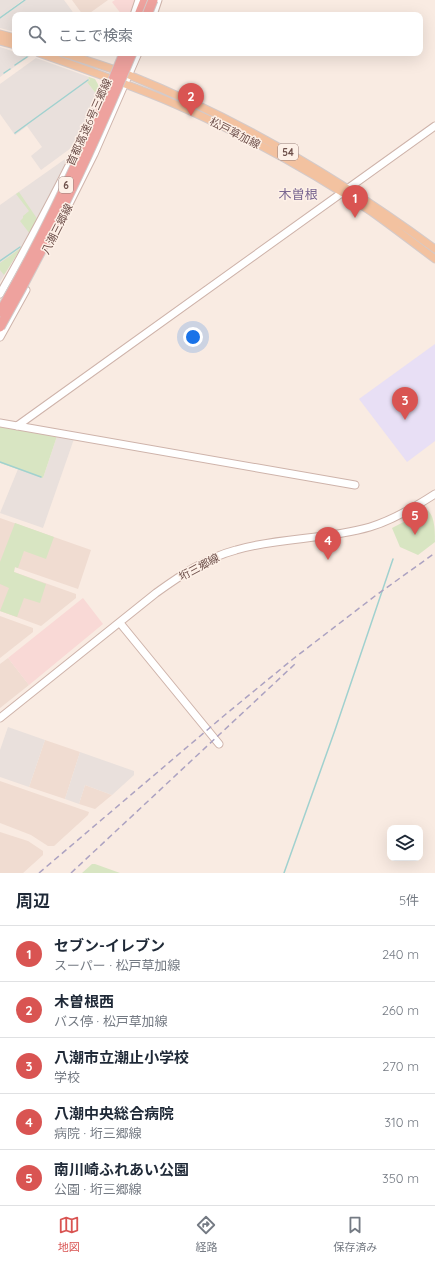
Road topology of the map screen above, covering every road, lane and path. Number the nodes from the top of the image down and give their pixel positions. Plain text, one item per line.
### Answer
1 (139, 0) edge
2 (145, 0) edge
3 (156, 1) edge
4 (135, 12) edge
5 (140, 12) edge
6 (145, 12) edge
7 (149, 12) edge
8 (153, 12) edge
9 (0, 34) edge
10 (12, 37) edge
11 (0, 41) edge
12 (12, 44) edge
13 (48, 56) edge
14 (72, 56) edge
15 (119, 56) edge
16 (123, 56) edge
17 (127, 56) edge
18 (131, 56) edge
19 (137, 56) edge
20 (116, 70) junction
21 (129, 75) junction
22 (114, 79) junction
23 (125, 84) junction
24 (435, 126) edge
25 (345, 191) junction
26 (435, 249) edge
27 (435, 259) edge
28 (0, 294) edge
29 (18, 305) junction
30 (0, 314) edge
31 (0, 327) edge
32 (0, 337) edge
33 (0, 423) edge
34 (17, 426) junction
35 (355, 486) dead end
36 (435, 494) edge
37 (120, 623) junction
38 (0, 718) edge
39 (219, 744) dead end

1 - 4 street
2 - 5 highway
3 - 6 street
3 - 7 highway, bridge
3 - 8 street
9 - 10 main road
11 - 12 main road
13 - 22 main road, 松戸草加線 / 54
14 - 20 main road, 松戸草加線 / 54
15 - 20 street
16 - 30 highway, 首都高速6号三郷線 / 6, bridge
17 - 20 street
18 - 31 highway, 首都高速6号三郷線 / 6, bridge
19 - 21 street, 八潮三郷線
20 - 21 main road, 松戸草加線 / 54
20 - 22 street
21 - 22 street
21 - 23 street, 八潮三郷線
21 - 25 main road, 松戸草加線 / 54
22 - 23 main road, 松戸草加線 / 54
22 - 28 street, 八潮三郷線
23 - 25 main road, 松戸草加線 / 54
23 - 29 street, 八潮三郷線
24 - 25 street
25 - 26 main road, 松戸草加線 / 54
25 - 27 main road, 松戸草加線 / 54
25 - 34 street
29 - 30 street
29 - 32 street, 八潮三郷線
33 - 34 street
34 - 35 street
36 - 37 street, 垳三郷線
37 - 38 street, 垳三郷線
37 - 39 street

